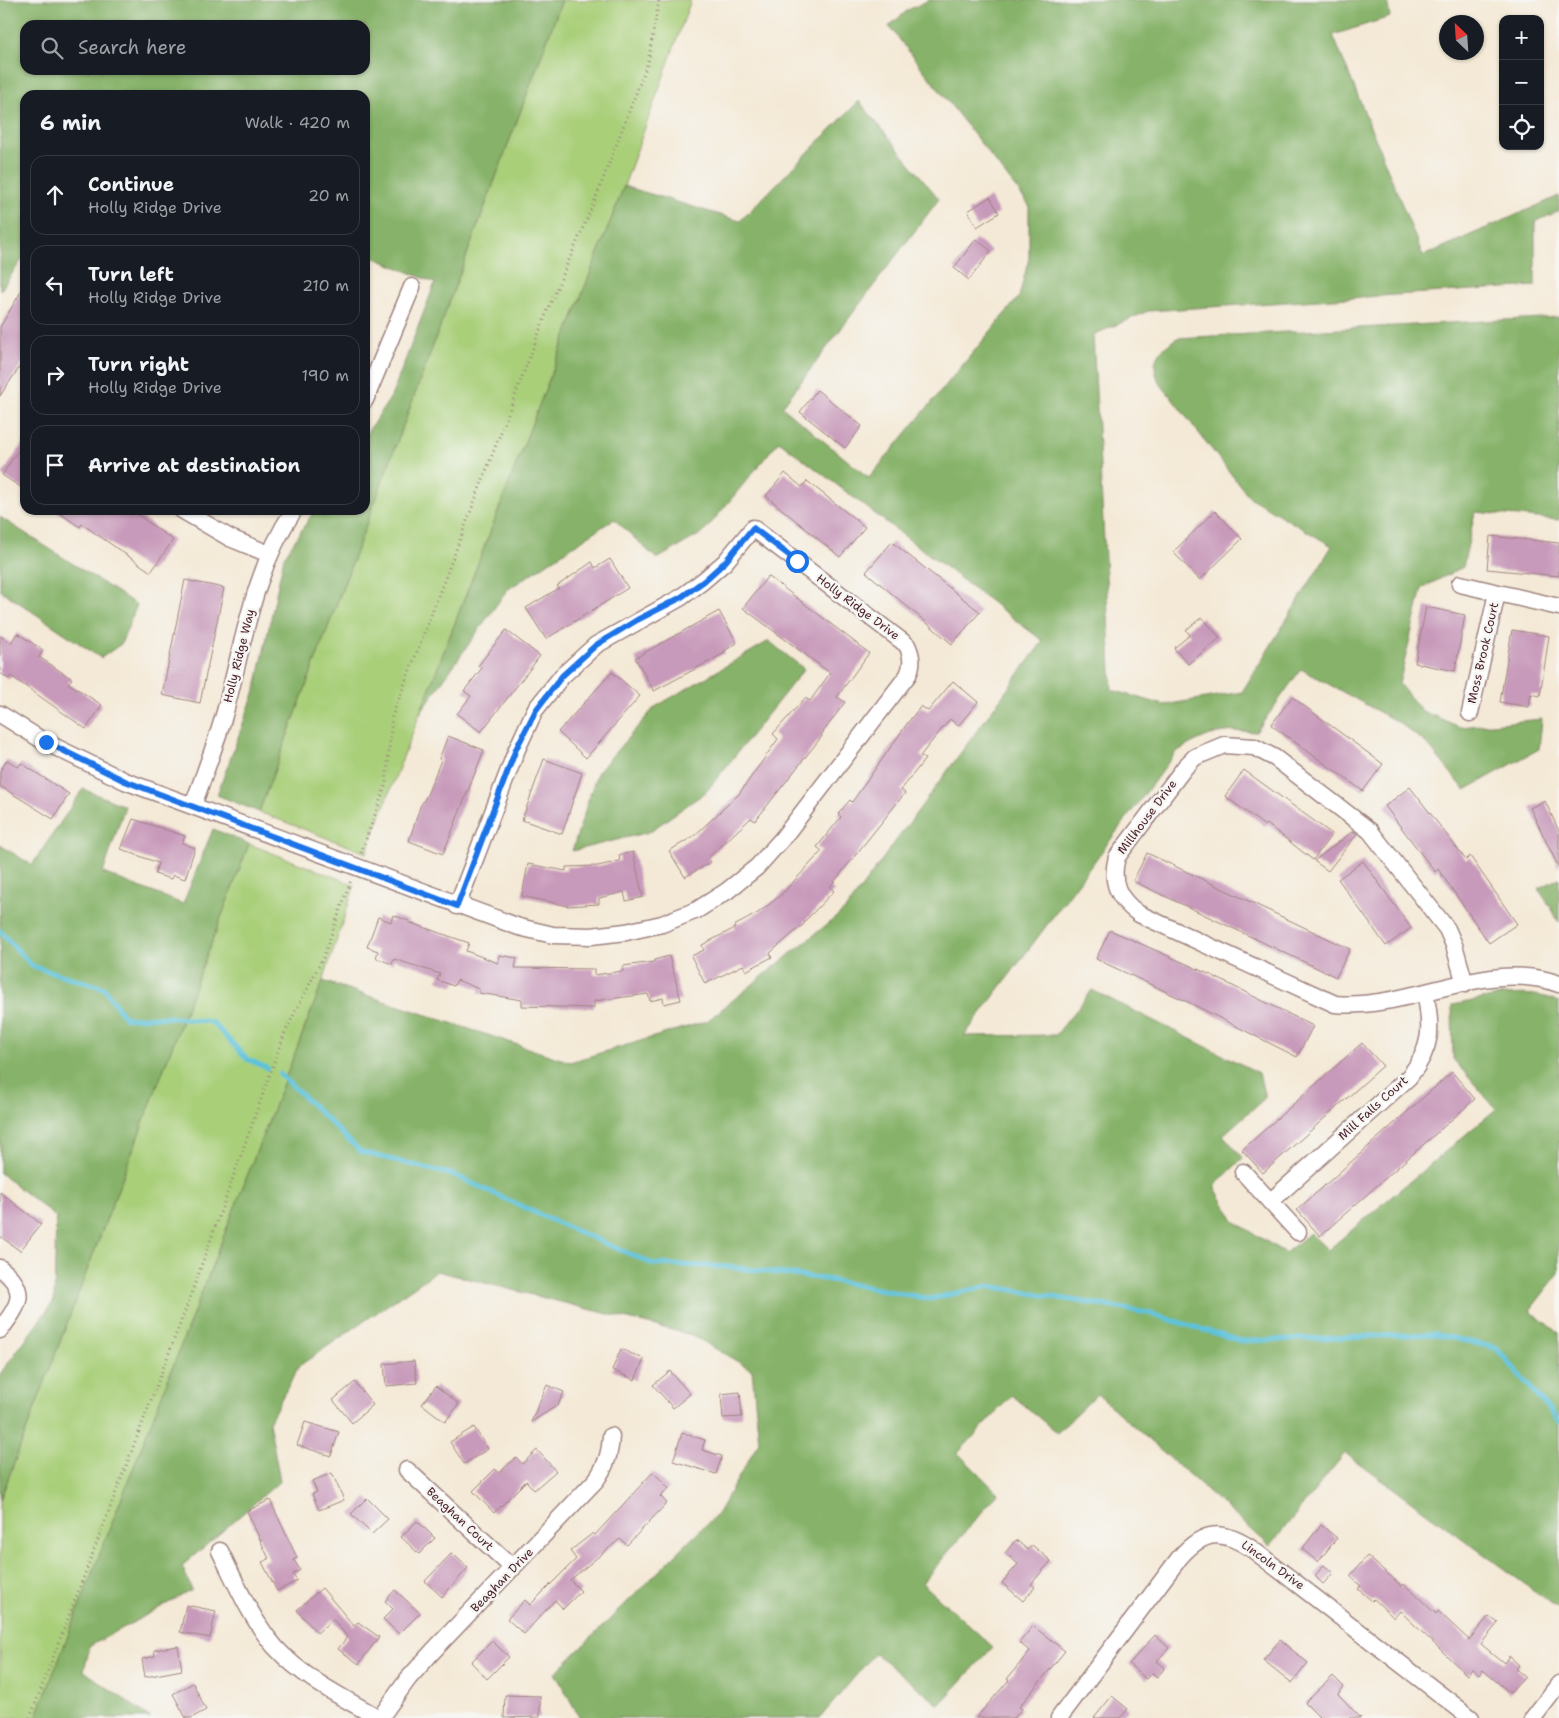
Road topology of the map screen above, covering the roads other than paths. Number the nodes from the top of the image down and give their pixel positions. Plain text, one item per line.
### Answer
1 (412, 287) dead end
2 (370, 388) edge
3 (191, 515) edge
4 (291, 515) edge
5 (269, 554) junction
6 (1460, 584) dead end
7 (1497, 593) junction
8 (1559, 607) edge
9 (1470, 713) dead end
10 (0, 714) edge
11 (192, 806) junction
12 (457, 906) junction
13 (1465, 984) junction
14 (1559, 984) edge
15 (1425, 992) junction
16 (1244, 1172) dead end
17 (1270, 1202) junction
18 (1298, 1232) dead end
19 (0, 1268) edge
20 (0, 1330) edge
21 (611, 1436) dead end
22 (407, 1470) dead end
23 (220, 1551) dead end
24 (513, 1568) junction
25 (1559, 1684) edge
26 (379, 1718) edge
27 (1059, 1718) edge
28 (1471, 1718) edge
29 (1533, 1718) edge

1 - 2 street
3 - 5 street
4 - 5 street, Holly Ridge Way
5 - 11 street, Holly Ridge Way
6 - 7 street
7 - 8 street
7 - 9 street, Moss Brook Court
10 - 11 street, Holly Ridge Drive
11 - 12 street, Holly Ridge Drive
12 - 12 street, Holly Ridge Drive
13 - 14 street, Millhouse Drive
13 - 15 street, Millhouse Drive
13 - 15 street, Millhouse Drive
15 - 17 street, Mill Falls Court
16 - 17 street
17 - 18 street
19 - 20 street
21 - 24 street, Beaghan Drive
22 - 24 street, Beaghan Court
23 - 26 street
24 - 26 street, Beaghan Drive
25 - 29 street
27 - 28 street, Lincoln Drive

